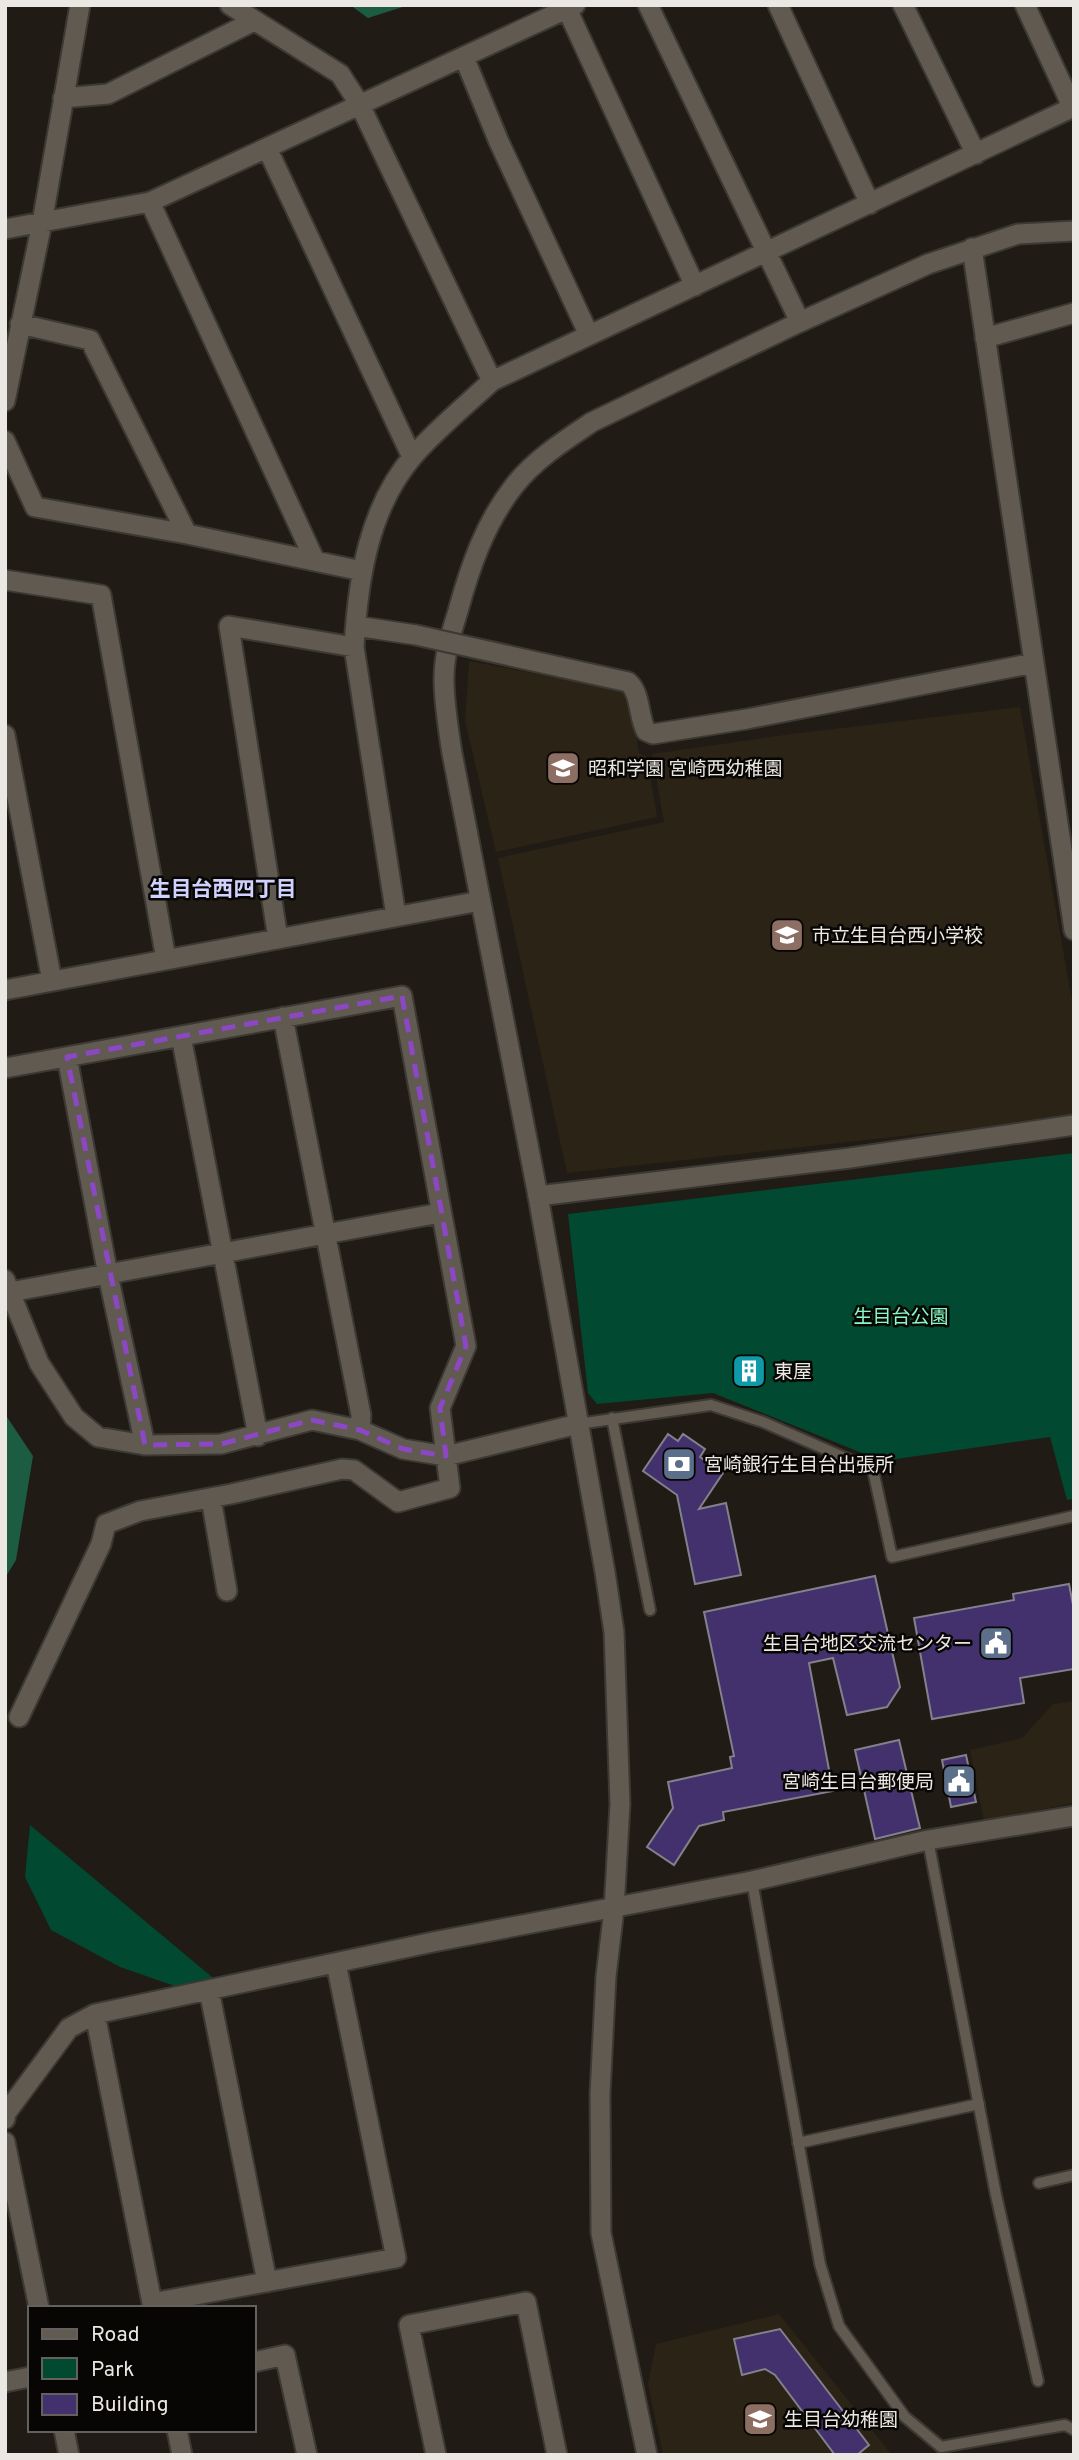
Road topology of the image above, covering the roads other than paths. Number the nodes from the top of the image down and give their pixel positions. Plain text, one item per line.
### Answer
1 (80, 5) edge
2 (230, 5) edge
3 (648, 5) edge
4 (778, 5) edge
5 (903, 5) edge
6 (1025, 5) edge
7 (571, 7) edge
8 (254, 20) junction
9 (464, 57) junction
10 (62, 98) junction
11 (360, 105) junction
12 (267, 148) junction
13 (976, 154) junction
14 (150, 202) junction
15 (870, 204) junction
16 (42, 223) junction
17 (5, 229) edge
18 (1074, 231) edge
19 (972, 248) junction
20 (766, 252) junction
21 (695, 286) junction
22 (1074, 313) edge
23 (800, 322) junction
24 (20, 324) junction
25 (589, 335) junction
26 (985, 338) junction
27 (492, 381) junction
28 (5, 401) edge
29 (5, 442) edge
30 (412, 457) junction
31 (187, 534) junction
32 (315, 561) junction
33 (362, 572) junction
34 (5, 580) edge
35 (356, 626) junction
36 (354, 647) junction
37 (1034, 663) junction
38 (5, 735) edge
39 (480, 901) junction
40 (396, 916) junction
41 (1074, 930) edge
42 (278, 939) junction
43 (166, 959) junction
44 (52, 981) junction
45 (5, 990) edge
46 (283, 1017) junction
47 (181, 1036) junction
48 (67, 1057) junction
49 (5, 1068) edge
50 (1074, 1125) edge
51 (538, 1196) junction
52 (440, 1213) junction
53 (327, 1234) junction
54 (223, 1253) junction
55 (107, 1275) junction
56 (7, 1286) edge
57 (612, 1418) junction
58 (578, 1424) junction
59 (360, 1430) junction
60 (258, 1436) junction
61 (145, 1445) junction
62 (446, 1455) junction
63 (211, 1498) junction
64 (1074, 1516) edge
65 (227, 1591) dead end
66 (650, 1610) dead end
67 (19, 1717) dead end
68 (1074, 1816) edge
69 (928, 1840) junction
70 (752, 1881) junction
71 (614, 1909) junction
72 (336, 1963) junction
73 (209, 1990) junction
74 (95, 2014) junction
75 (979, 2104) junction
76 (5, 2119) edge
77 (5, 2142) edge
78 (798, 2143) junction
79 (1074, 2175) edge
80 (1039, 2183) dead end
81 (267, 2282) junction
82 (153, 2305) edge
83 (39, 2306) edge
84 (256, 2362) edge
85 (28, 2377) edge
86 (1038, 2381) dead end
87 (5, 2382) edge
88 (1074, 2430) edge
89 (64, 2432) edge
90 (177, 2432) edge
91 (69, 2455) edge
92 (182, 2455) edge
93 (307, 2455) edge
94 (436, 2455) edge
95 (557, 2455) edge
96 (647, 2455) edge

1 - 10 street
2 - 8 street
3 - 20 street
4 - 15 street
5 - 13 street
6 - 13 street
7 - 9 street
7 - 21 street
8 - 10 street
8 - 11 street
9 - 11 street
9 - 25 street
10 - 16 street
11 - 12 street
11 - 27 street
12 - 14 street
12 - 30 street
13 - 15 street
14 - 16 street
14 - 32 street
15 - 20 street
16 - 17 street
16 - 24 street
18 - 19 street
19 - 23 street
19 - 26 street
20 - 21 street
20 - 23 street
21 - 25 street
22 - 26 street
23 - 39 street
24 - 28 street
24 - 31 street
25 - 27 street
26 - 37 street
27 - 30 street
29 - 31 street
30 - 33 street
31 - 32 street
32 - 33 street
33 - 35 street
34 - 43 street
35 - 36 street
35 - 37 street, bridge
36 - 40 street
36 - 42 street
37 - 41 street
38 - 44 street
39 - 40 street
39 - 51 street
40 - 42 street
42 - 43 street
43 - 44 street
44 - 45 street
46 - 47 street
46 - 52 street
46 - 53 street
47 - 48 street
47 - 54 street
48 - 49 street
48 - 55 street
50 - 51 street
51 - 58 street
52 - 53 street
52 - 62 street
53 - 54 street
53 - 59 street
54 - 55 street
54 - 60 street
55 - 56 street
55 - 61 street
56 - 61 street
57 - 58 lane
57 - 64 lane
57 - 66 lane
58 - 62 street
58 - 71 street
59 - 60 street
59 - 62 street
60 - 61 street
62 - 63 street
63 - 65 street
63 - 67 street
68 - 69 street
69 - 70 street
69 - 75 lane
70 - 71 street
70 - 78 lane
71 - 72 street
71 - 96 street
72 - 73 street
72 - 81 street
73 - 74 street
73 - 81 street
74 - 76 street
74 - 82 street
75 - 78 lane
75 - 86 lane
77 - 83 street
78 - 88 lane
79 - 80 lane
81 - 82 street
84 - 93 street
85 - 87 street
89 - 91 street
90 - 92 street
94 - 95 street

